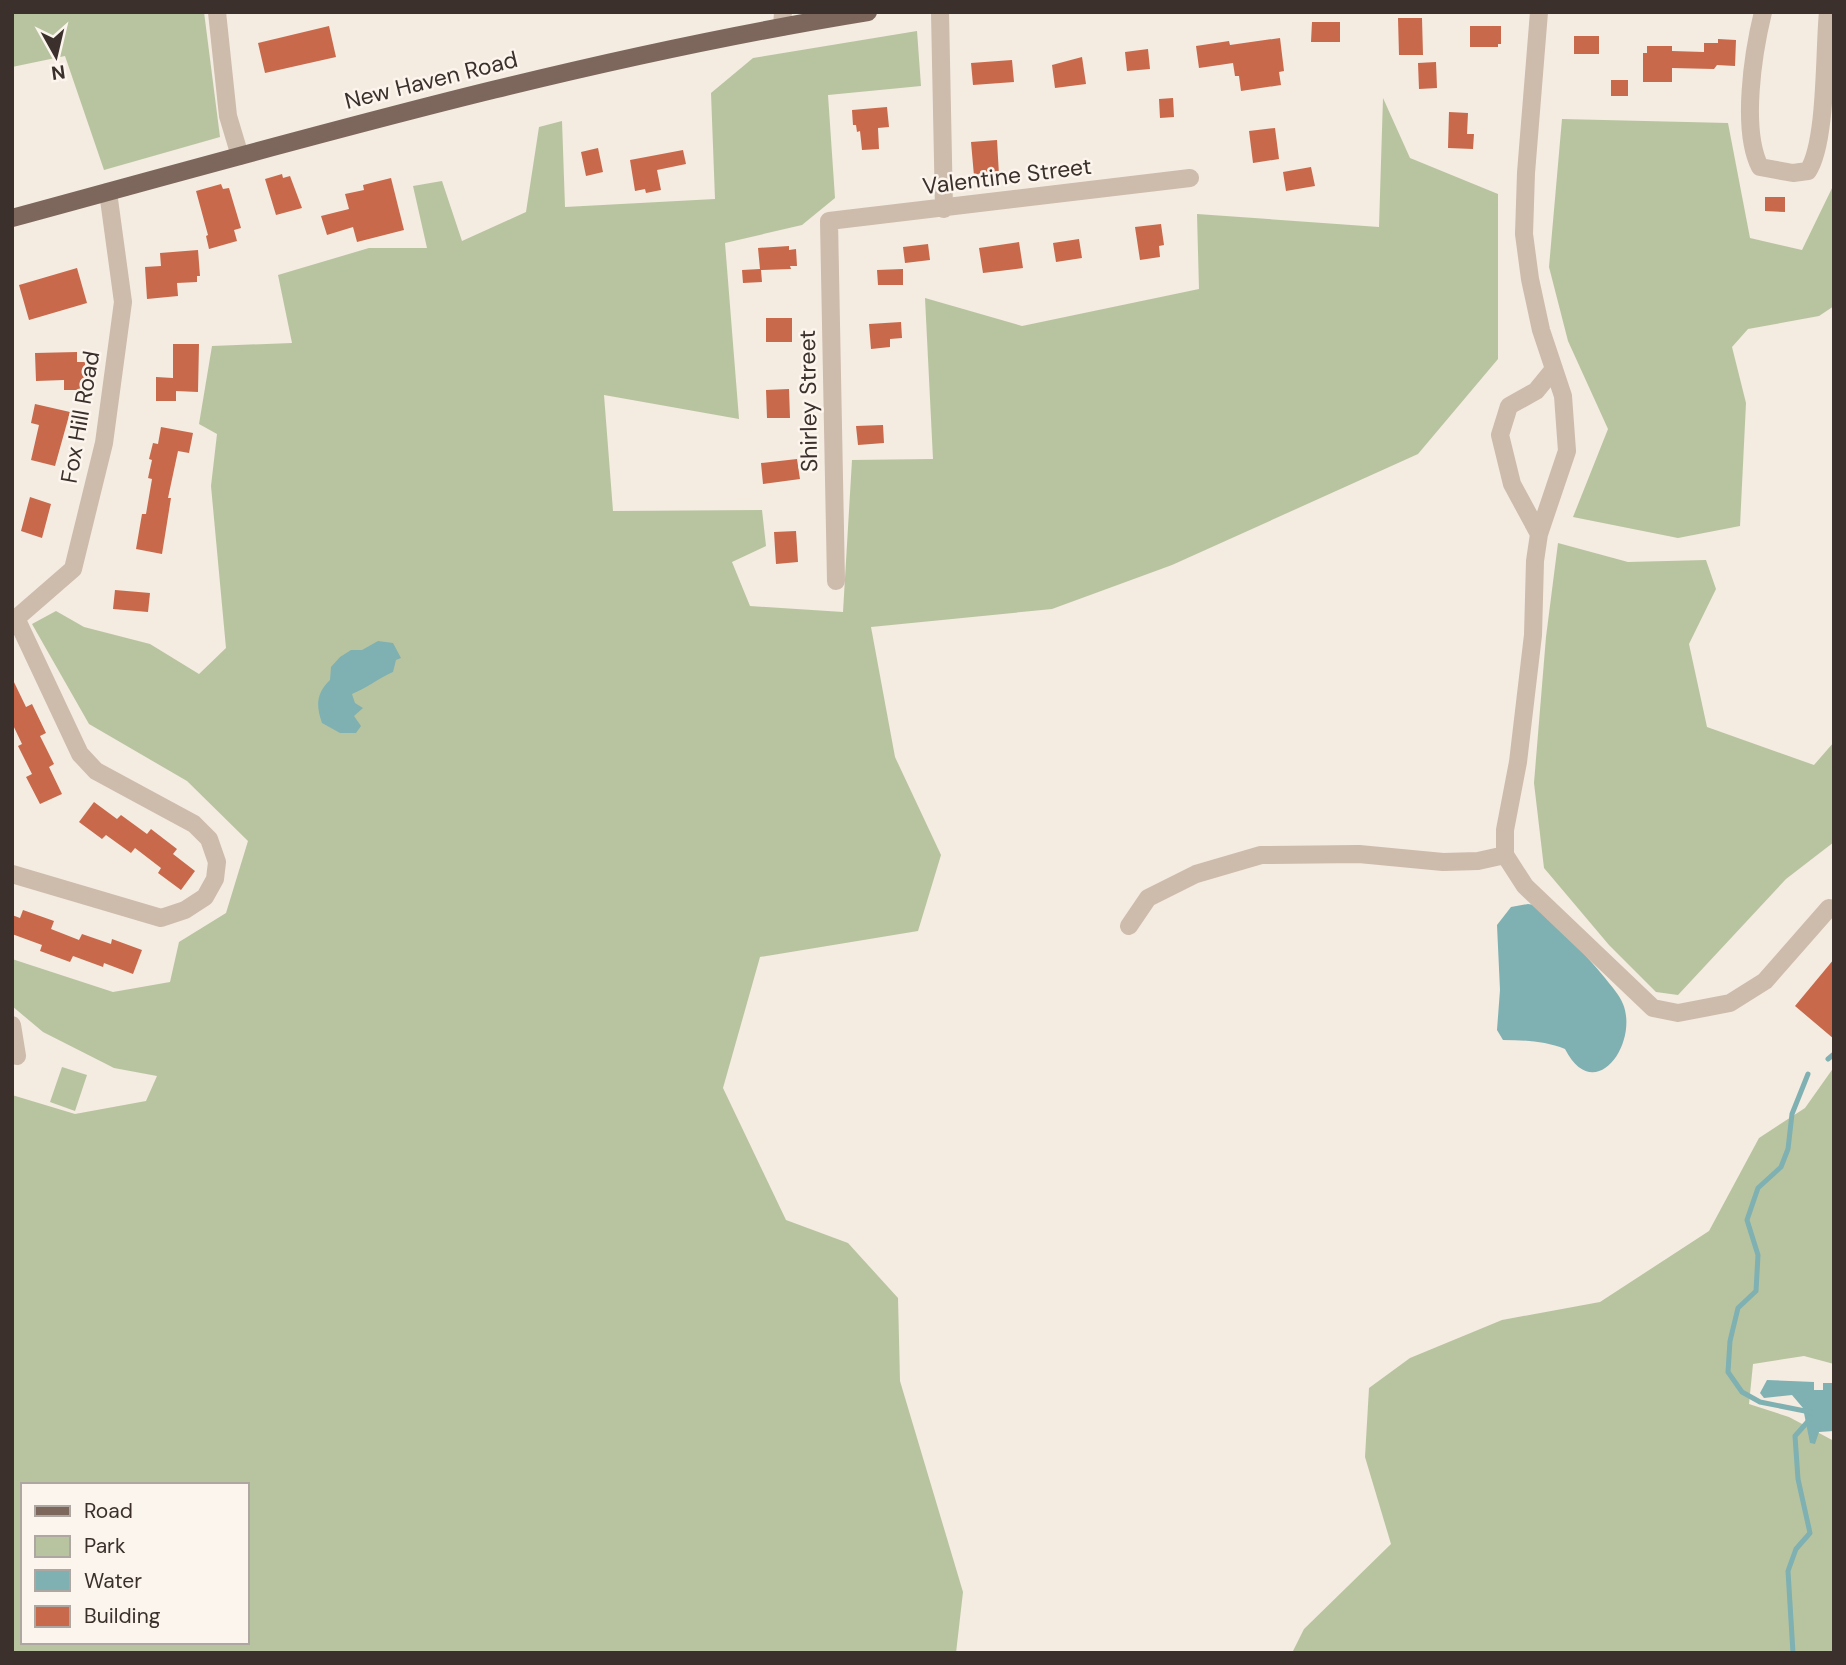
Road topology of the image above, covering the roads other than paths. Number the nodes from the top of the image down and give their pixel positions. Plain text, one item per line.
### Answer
1 (217, 12) edge
2 (868, 12) edge
3 (940, 12) edge
4 (1539, 12) edge
5 (1763, 12) edge
6 (1828, 12) edge
7 (783, 20) edge
8 (240, 156) junction
9 (1190, 178) dead end
10 (108, 192) junction
11 (944, 209) junction
12 (12, 218) edge
13 (829, 221) joint
14 (1554, 369) junction
15 (1539, 534) junction
16 (835, 581) dead end
17 (15, 621) edge
18 (1505, 855) junction
19 (12, 874) edge
20 (1829, 908) dead end
21 (1129, 926) dead end
22 (12, 1025) edge
23 (18, 1056) dead end

1 - 8 street
2 - 7 main road, New Haven Road
3 - 11 street
4 - 14 street
5 - 6 street
7 - 8 main road, New Haven Road
8 - 10 main road, New Haven Road
9 - 11 street, Valentine Street
10 - 12 main road, New Haven Road
10 - 17 street, Fox Hill Road
11 - 13 street, Valentine Street
13 - 16 street, Shirley Street
14 - 15 street
14 - 15 street
15 - 18 street
17 - 19 street
18 - 20 street
18 - 21 street
22 - 23 street

